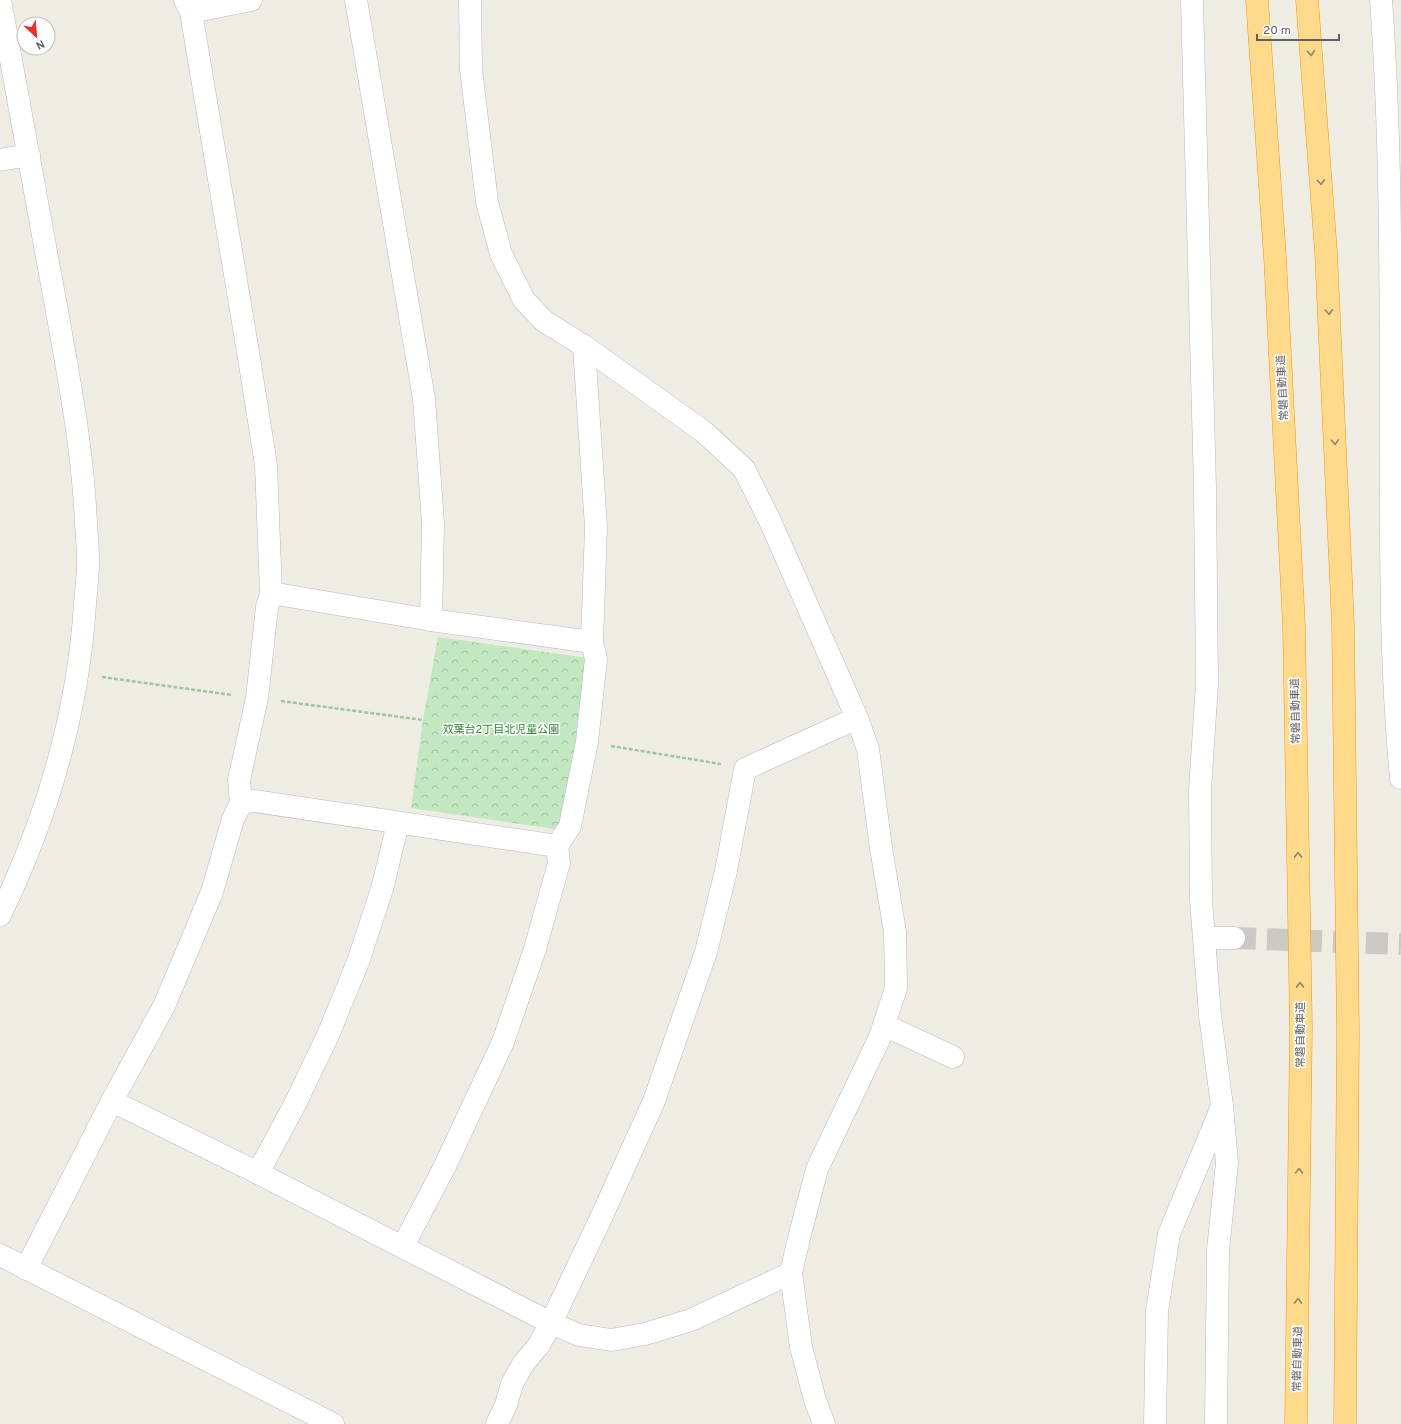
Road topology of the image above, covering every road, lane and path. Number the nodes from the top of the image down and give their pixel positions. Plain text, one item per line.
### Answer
1 (0, 0) edge
2 (251, 0) edge
3 (356, 0) edge
4 (470, 0) edge
5 (1192, 0) edge
6 (1257, 0) edge
7 (1307, 0) edge
8 (1381, 0) edge
9 (188, 6) edge
10 (29, 155) junction
11 (0, 160) edge
12 (584, 346) junction
13 (271, 593) junction
14 (431, 620) junction
15 (592, 642) junction
16 (858, 718) junction
17 (587, 742) junction
18 (722, 765) dead end
19 (1401, 778) edge
20 (240, 804) junction
21 (398, 823) junction
22 (557, 846) junction
23 (0, 915) edge
24 (1205, 938) junction
25 (1234, 938) tunnel mouth
26 (884, 1025) junction
27 (953, 1057) dead end
28 (112, 1101) junction
29 (1222, 1106) junction
30 (258, 1172) junction
31 (403, 1246) junction
32 (0, 1255) edge
33 (26, 1268) junction
34 (791, 1273) junction
35 (551, 1323) junction
36 (332, 1424) edge
37 (497, 1424) edge
38 (824, 1424) edge
39 (1155, 1424) edge
40 (1216, 1424) edge
41 (1296, 1424) edge
42 (1345, 1424) edge

1 - 10 street
2 - 9 street
3 - 14 street
4 - 12 street
5 - 24 street
41 -> 6 highway, 常磐自動車道
7 -> 42 highway
8 - 19 street
9 - 13 street
10 - 11 street
10 - 23 street
12 - 15 street
12 - 16 street
13 - 14 street
13 - 20 street
14 - 15 street
15 - 17 street
16 - 26 street
16 - 35 street
17 - 18 path
17 - 22 street
20 - 21 street
20 - 28 street
21 - 22 street
21 - 30 street
22 - 31 street
24 - 25 street
24 - 29 street
26 - 27 street
26 - 34 street
28 - 30 street
28 - 33 street
29 - 39 street
29 - 40 street
30 - 31 street
31 - 35 street
32 - 33 street
33 - 36 street
34 - 35 street
34 - 38 street
35 - 37 street

